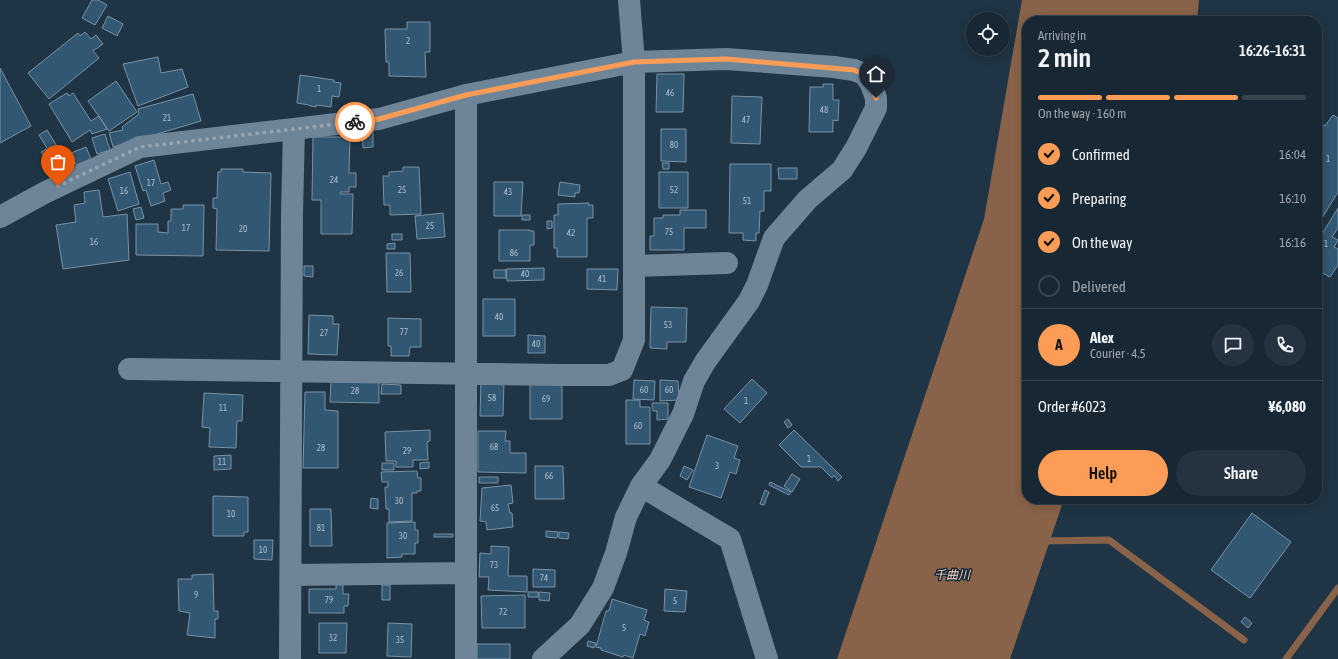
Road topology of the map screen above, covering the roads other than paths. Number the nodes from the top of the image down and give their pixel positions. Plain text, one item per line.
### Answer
1 (629, 0) edge
2 (634, 62) junction
3 (466, 95) junction
4 (294, 128) junction
5 (0, 217) edge
6 (727, 263) dead end
7 (635, 266) junction
8 (129, 370) dead end
9 (291, 372) junction
10 (465, 373) junction
11 (641, 486) junction
12 (465, 573) junction
13 (291, 575) junction
14 (290, 659) edge
15 (466, 659) edge
16 (543, 659) edge
17 (767, 659) edge

1 - 2 street
2 - 3 street
2 - 7 street
2 - 11 street
3 - 4 street
3 - 10 street
4 - 5 street
4 - 9 street
6 - 7 street
7 - 10 street
8 - 9 street
9 - 10 street
9 - 13 street
10 - 12 street
11 - 16 street
11 - 17 street
12 - 13 street
12 - 15 street
13 - 14 street

